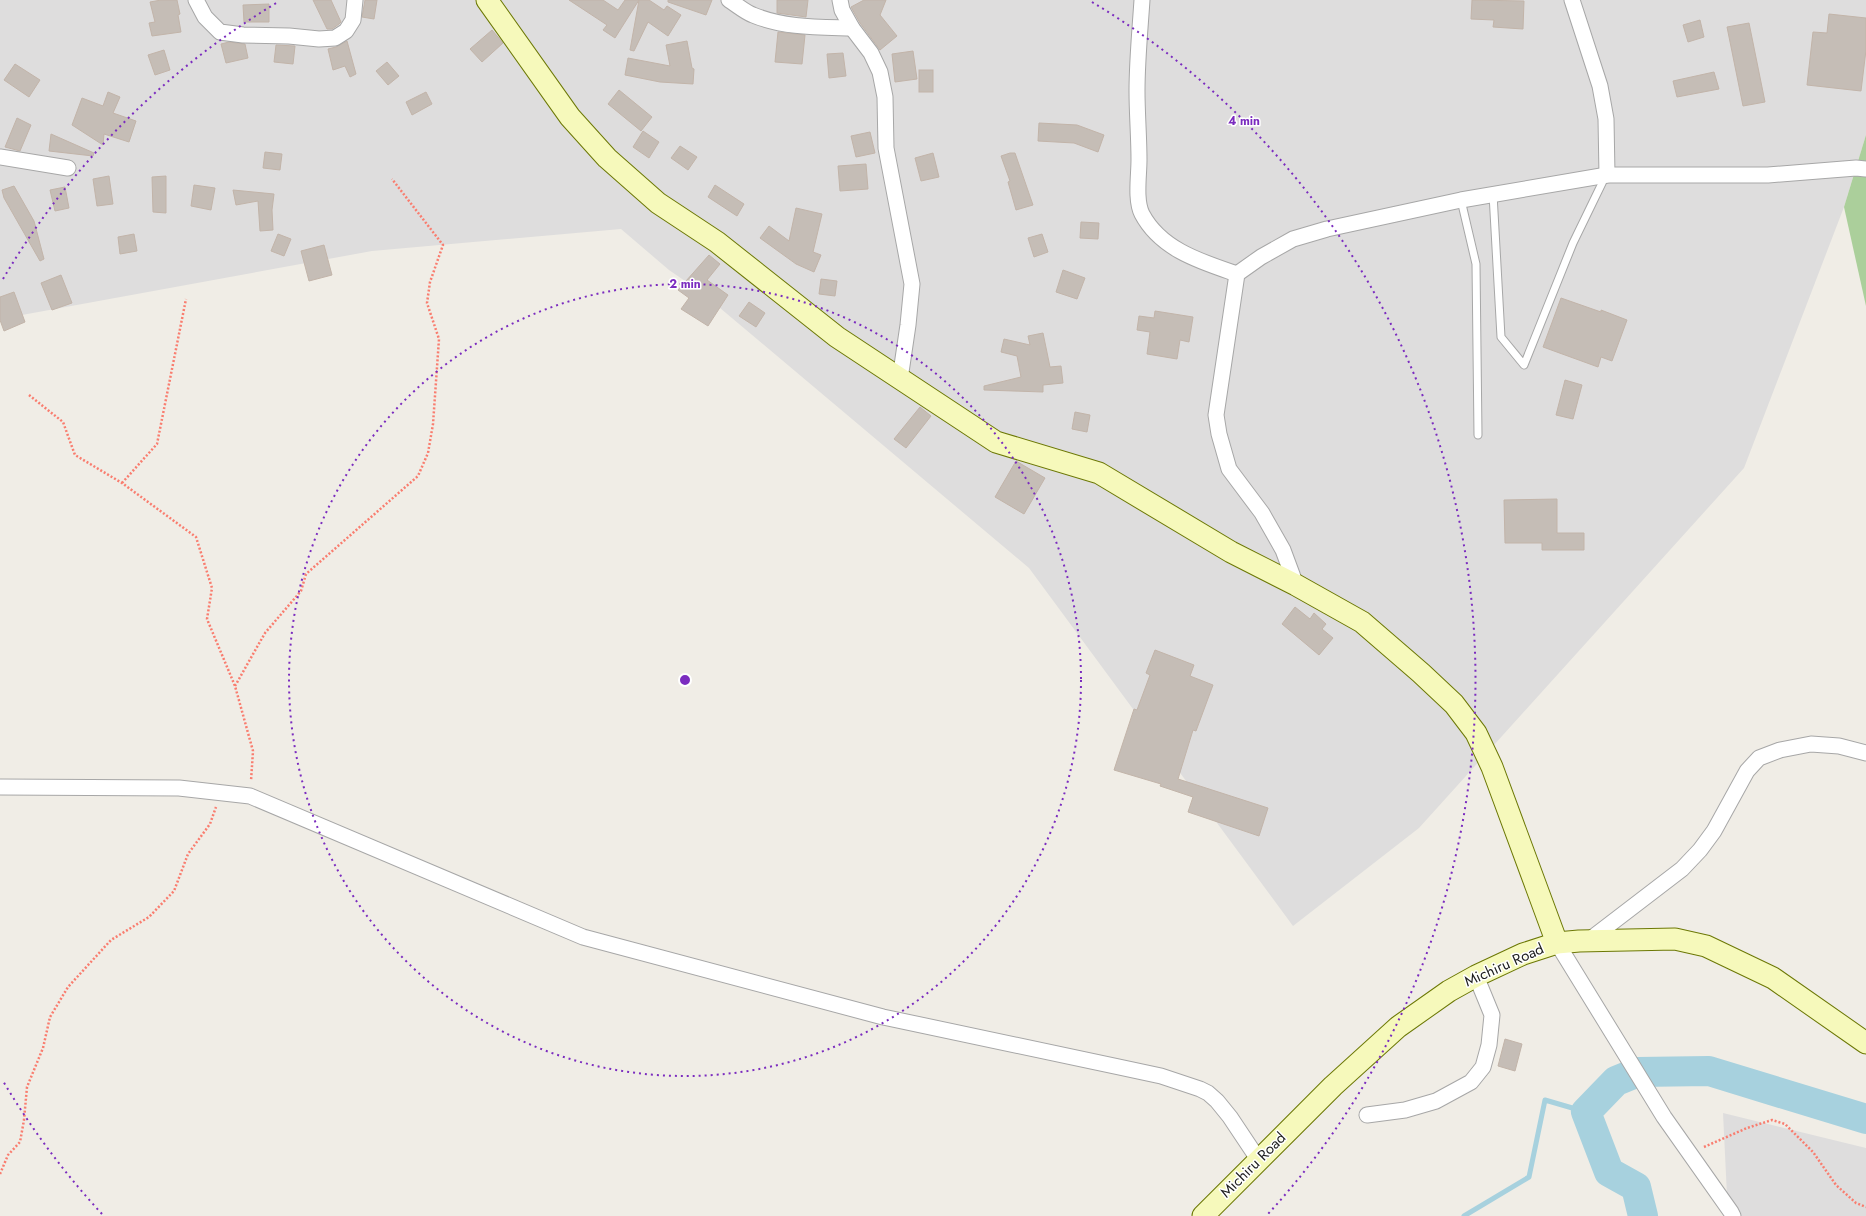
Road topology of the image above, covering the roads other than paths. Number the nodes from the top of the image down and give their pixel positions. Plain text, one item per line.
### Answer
1 (196, 0) edge
2 (356, 0) edge
3 (487, 0) edge
4 (729, 0) edge
5 (840, 0) edge
6 (1142, 0) edge
7 (1572, 0) edge
8 (852, 28) junction
9 (0, 157) edge
10 (68, 168) dead end
11 (1866, 169) edge
12 (1606, 175) junction
13 (1493, 194) junction
14 (1461, 200) junction
15 (1237, 274) junction
16 (900, 379) junction
17 (1478, 435) dead end
18 (1296, 585) junction
19 (1866, 753) edge
20 (0, 787) edge
21 (1588, 941) junction
22 (1557, 943) junction
23 (1476, 976) junction
24 (1866, 1043) edge
25 (1367, 1115) dead end
26 (1258, 1159) junction
27 (1203, 1216) edge
28 (1733, 1216) edge

1 - 2 street
3 - 16 street
4 - 8 street
5 - 8 street
6 - 15 street
7 - 12 street
8 - 16 street
9 - 10 street
11 - 12 street
12 - 13 street
12 - 13 lane
13 - 14 street
14 - 15 street
14 - 17 lane
15 - 18 street
16 - 18 street
18 - 22 street
19 - 21 street
20 - 26 street
21 - 22 street, Michiru Road
21 - 24 street, Michiru Road
22 - 23 street, Michiru Road
22 - 28 street
23 - 25 street
23 - 26 street, Michiru Road
26 - 27 street, Michiru Road

